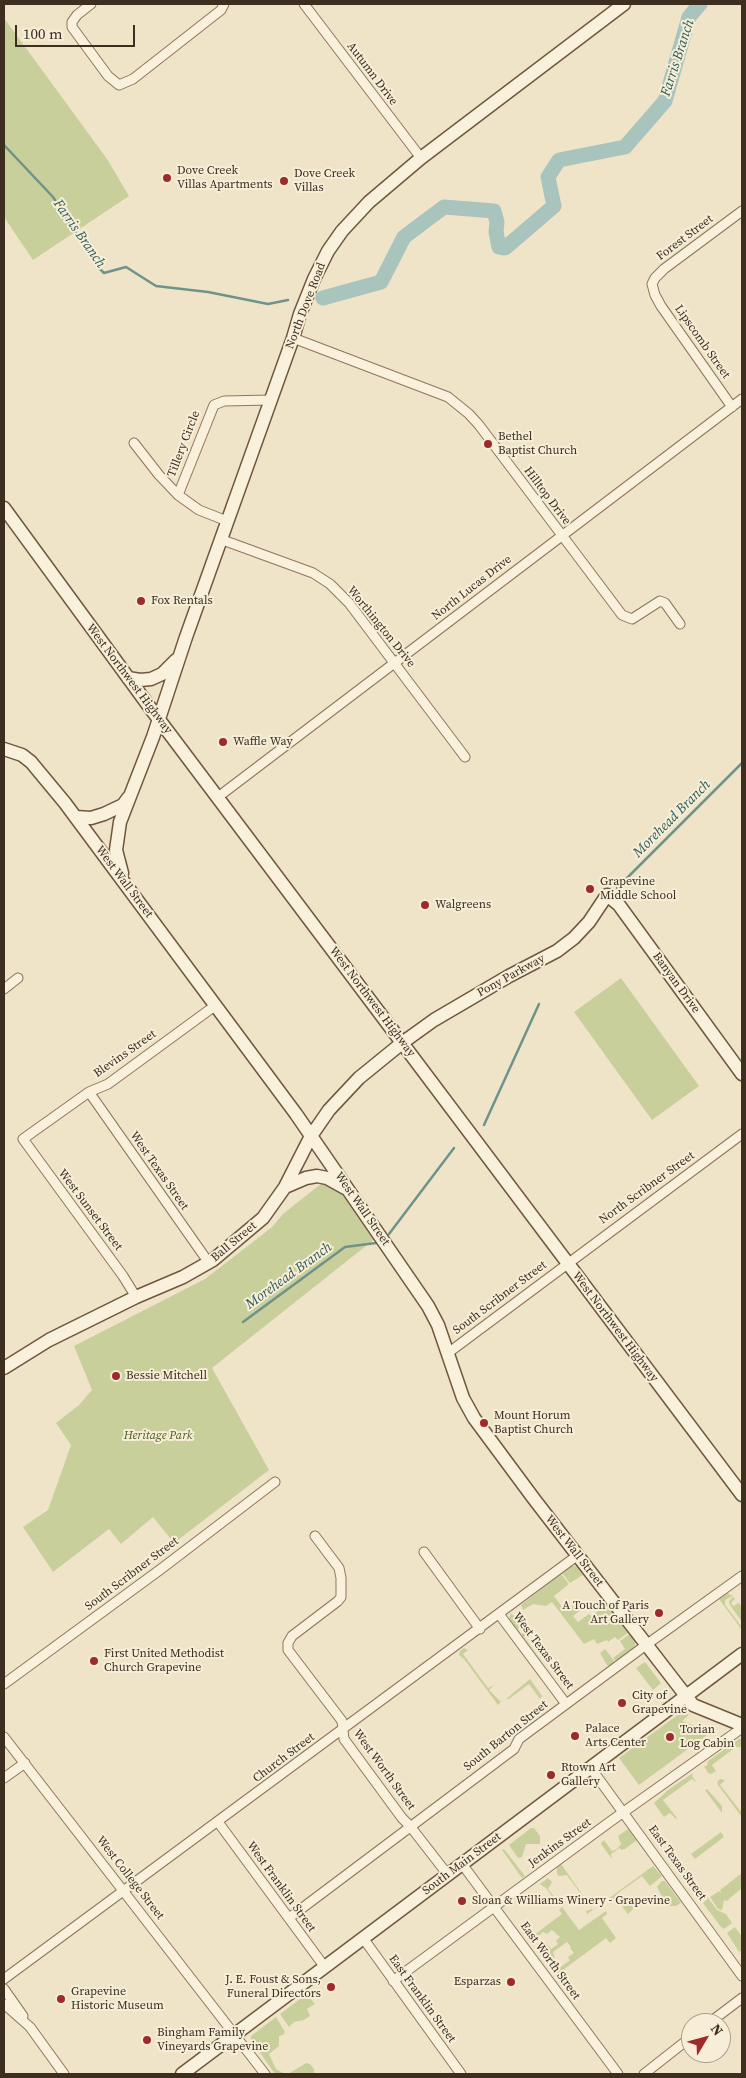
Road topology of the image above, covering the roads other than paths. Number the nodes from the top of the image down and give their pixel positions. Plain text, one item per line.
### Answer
1 (91, 4) edge
2 (224, 4) edge
3 (304, 4) edge
4 (624, 4) edge
5 (421, 158) junction
6 (742, 211) edge
7 (653, 290) joint
8 (293, 338) junction
9 (742, 399) edge
10 (271, 400) junction
11 (732, 407) junction
12 (134, 443) dead end
13 (178, 495) junction
14 (4, 508) edge
15 (227, 521) junction
16 (561, 536) junction
17 (220, 539) junction
18 (680, 624) dead end
19 (180, 656) junction
20 (396, 663) junction
21 (128, 678) junction
22 (158, 723) junction
23 (4, 749) edge
24 (465, 757) dead end
25 (130, 796) junction
26 (218, 798) junction
27 (76, 817) junction
28 (125, 883) junction
29 (607, 895) joint
30 (18, 978) dead end
31 (4, 989) edge
32 (216, 1005) junction
33 (402, 1043) junction
34 (742, 1074) edge
35 (89, 1092) junction
36 (742, 1134) edge
37 (311, 1136) junction
38 (23, 1139) joint
39 (285, 1187) junction
40 (347, 1189) junction
41 (566, 1263) junction
42 (209, 1264) junction
43 (136, 1297) junction
44 (448, 1353) junction
45 (4, 1368) edge
46 (275, 1482) dead end
47 (742, 1495) edge
48 (315, 1536) dead end
49 (424, 1552) dead end
50 (578, 1555) junction
51 (742, 1576) edge
52 (499, 1614) junction
53 (480, 1629) junction
54 (646, 1645) junction
55 (742, 1654) edge
56 (4, 1684) edge
57 (686, 1695) junction
58 (566, 1704) junction
59 (742, 1726) edge
60 (342, 1730) junction
61 (4, 1737) edge
62 (25, 1763) junction
63 (590, 1767) junction
64 (4, 1778) edge
65 (625, 1811) junction
66 (218, 1822) junction
67 (410, 1826) junction
68 (462, 1864) junction
69 (448, 1874) junction
70 (124, 1891) junction
71 (494, 1907) junction
72 (288, 1918) junction
73 (363, 1938) junction
74 (324, 1966) junction
75 (742, 1976) edge
76 (4, 1979) edge
77 (393, 1981) junction
78 (4, 1989) edge
79 (742, 1998) edge
80 (4, 2004) edge
81 (723, 2013) edge
82 (30, 2027) junction
83 (235, 2035) junction
84 (681, 2045) edge
85 (64, 2074) edge
86 (182, 2074) edge
87 (265, 2074) edge
88 (461, 2074) edge
89 (618, 2074) edge
90 (644, 2074) edge

1 - 2 street
3 - 5 street, Autumn Drive
4 - 5 street, North Dove Road
5 - 8 street, North Dove Road
6 - 7 street, Forest Street
7 - 11 street, Lipscomb Street
8 - 10 street, North Dove Road
8 - 16 street, Hilltop Drive
9 - 11 street, North Lucas Drive
10 - 13 street, Tillery Circle
10 - 15 street, North Dove Road
11 - 16 street, North Lucas Drive
12 - 13 street
13 - 15 street, Tillery Circle
14 - 21 street, West Northwest Highway
15 - 17 street, North Dove Road
16 - 18 street, Hilltop Drive
16 - 20 street, North Lucas Drive
17 - 19 street, North Dove Road
17 - 20 street, Worthington Drive
19 - 21 street
19 - 22 street, North Dove Road
20 - 24 street, Worthington Drive
20 - 26 street, North Lucas Drive
21 - 22 street, West Northwest Highway
22 - 25 street, North Dove Road
22 - 26 street, West Northwest Highway
23 - 27 street, West Wall Street
25 - 27 street
25 - 28 street, North Dove Road
26 - 33 street, West Northwest Highway
27 - 28 street, West Wall Street
28 - 32 street, West Wall Street
29 - 33 street, Pony Parkway
29 - 34 street, Banyan Drive
30 - 31 street
32 - 35 street, Blevins Street
32 - 37 street, West Wall Street
33 - 37 street, Ball Street
33 - 41 street, West Northwest Highway
35 - 38 street, Blevins Street
35 - 42 street, West Texas Street
36 - 41 street, North Scribner Street
37 - 39 street, Ball Street
37 - 40 street, West Wall Street
38 - 43 street, West Sunset Street
39 - 40 street
39 - 42 street, Ball Street
40 - 44 street, West Wall Street
41 - 44 street, South Scribner Street
41 - 47 street, West Northwest Highway
42 - 43 street, Ball Street
43 - 45 street, Ball Street
44 - 50 street, West Wall Street
46 - 56 street, South Scribner Street
48 - 60 street, West Worth Street
49 - 53 street
50 - 52 street, Church Street
50 - 54 street, West Wall Street
51 - 54 street, South Barton Street
52 - 53 street, Church Street
52 - 58 street, West Texas Street
53 - 60 street, Church Street
54 - 57 street, West Wall Street
54 - 58 street, South Barton Street
55 - 57 street, South Main Street
57 - 59 street, West Wall Street
57 - 63 street, South Main Street
58 - 67 street, South Barton Street
59 - 65 street, Jenkins Street
60 - 66 street, Church Street
60 - 67 street, West Worth Street
61 - 62 street, West College Street
62 - 64 street
62 - 70 street, West College Street
63 - 65 street, East Texas Street
63 - 68 street, South Main Street
65 - 71 street, Jenkins Street
65 - 75 street, East Texas Street
66 - 70 street, Church Street
66 - 72 street, West Franklin Street
67 - 69 street, West Worth Street
67 - 72 street, South Barton Street
68 - 69 street, South Main Street
68 - 71 street, East Worth Street
69 - 73 street, South Main Street
70 - 76 street, Church Street
70 - 83 street, West College Street
71 - 77 street, Jenkins Street
71 - 89 street, East Worth Street
72 - 74 street, West Franklin Street
73 - 74 street, South Main Street
73 - 77 street, East Franklin Street
74 - 83 street, South Main Street
77 - 88 street, East Franklin Street
78 - 82 street
79 - 81 street
80 - 82 street
82 - 85 street
83 - 86 street, South Main Street
83 - 87 street, West College Street
84 - 90 street

